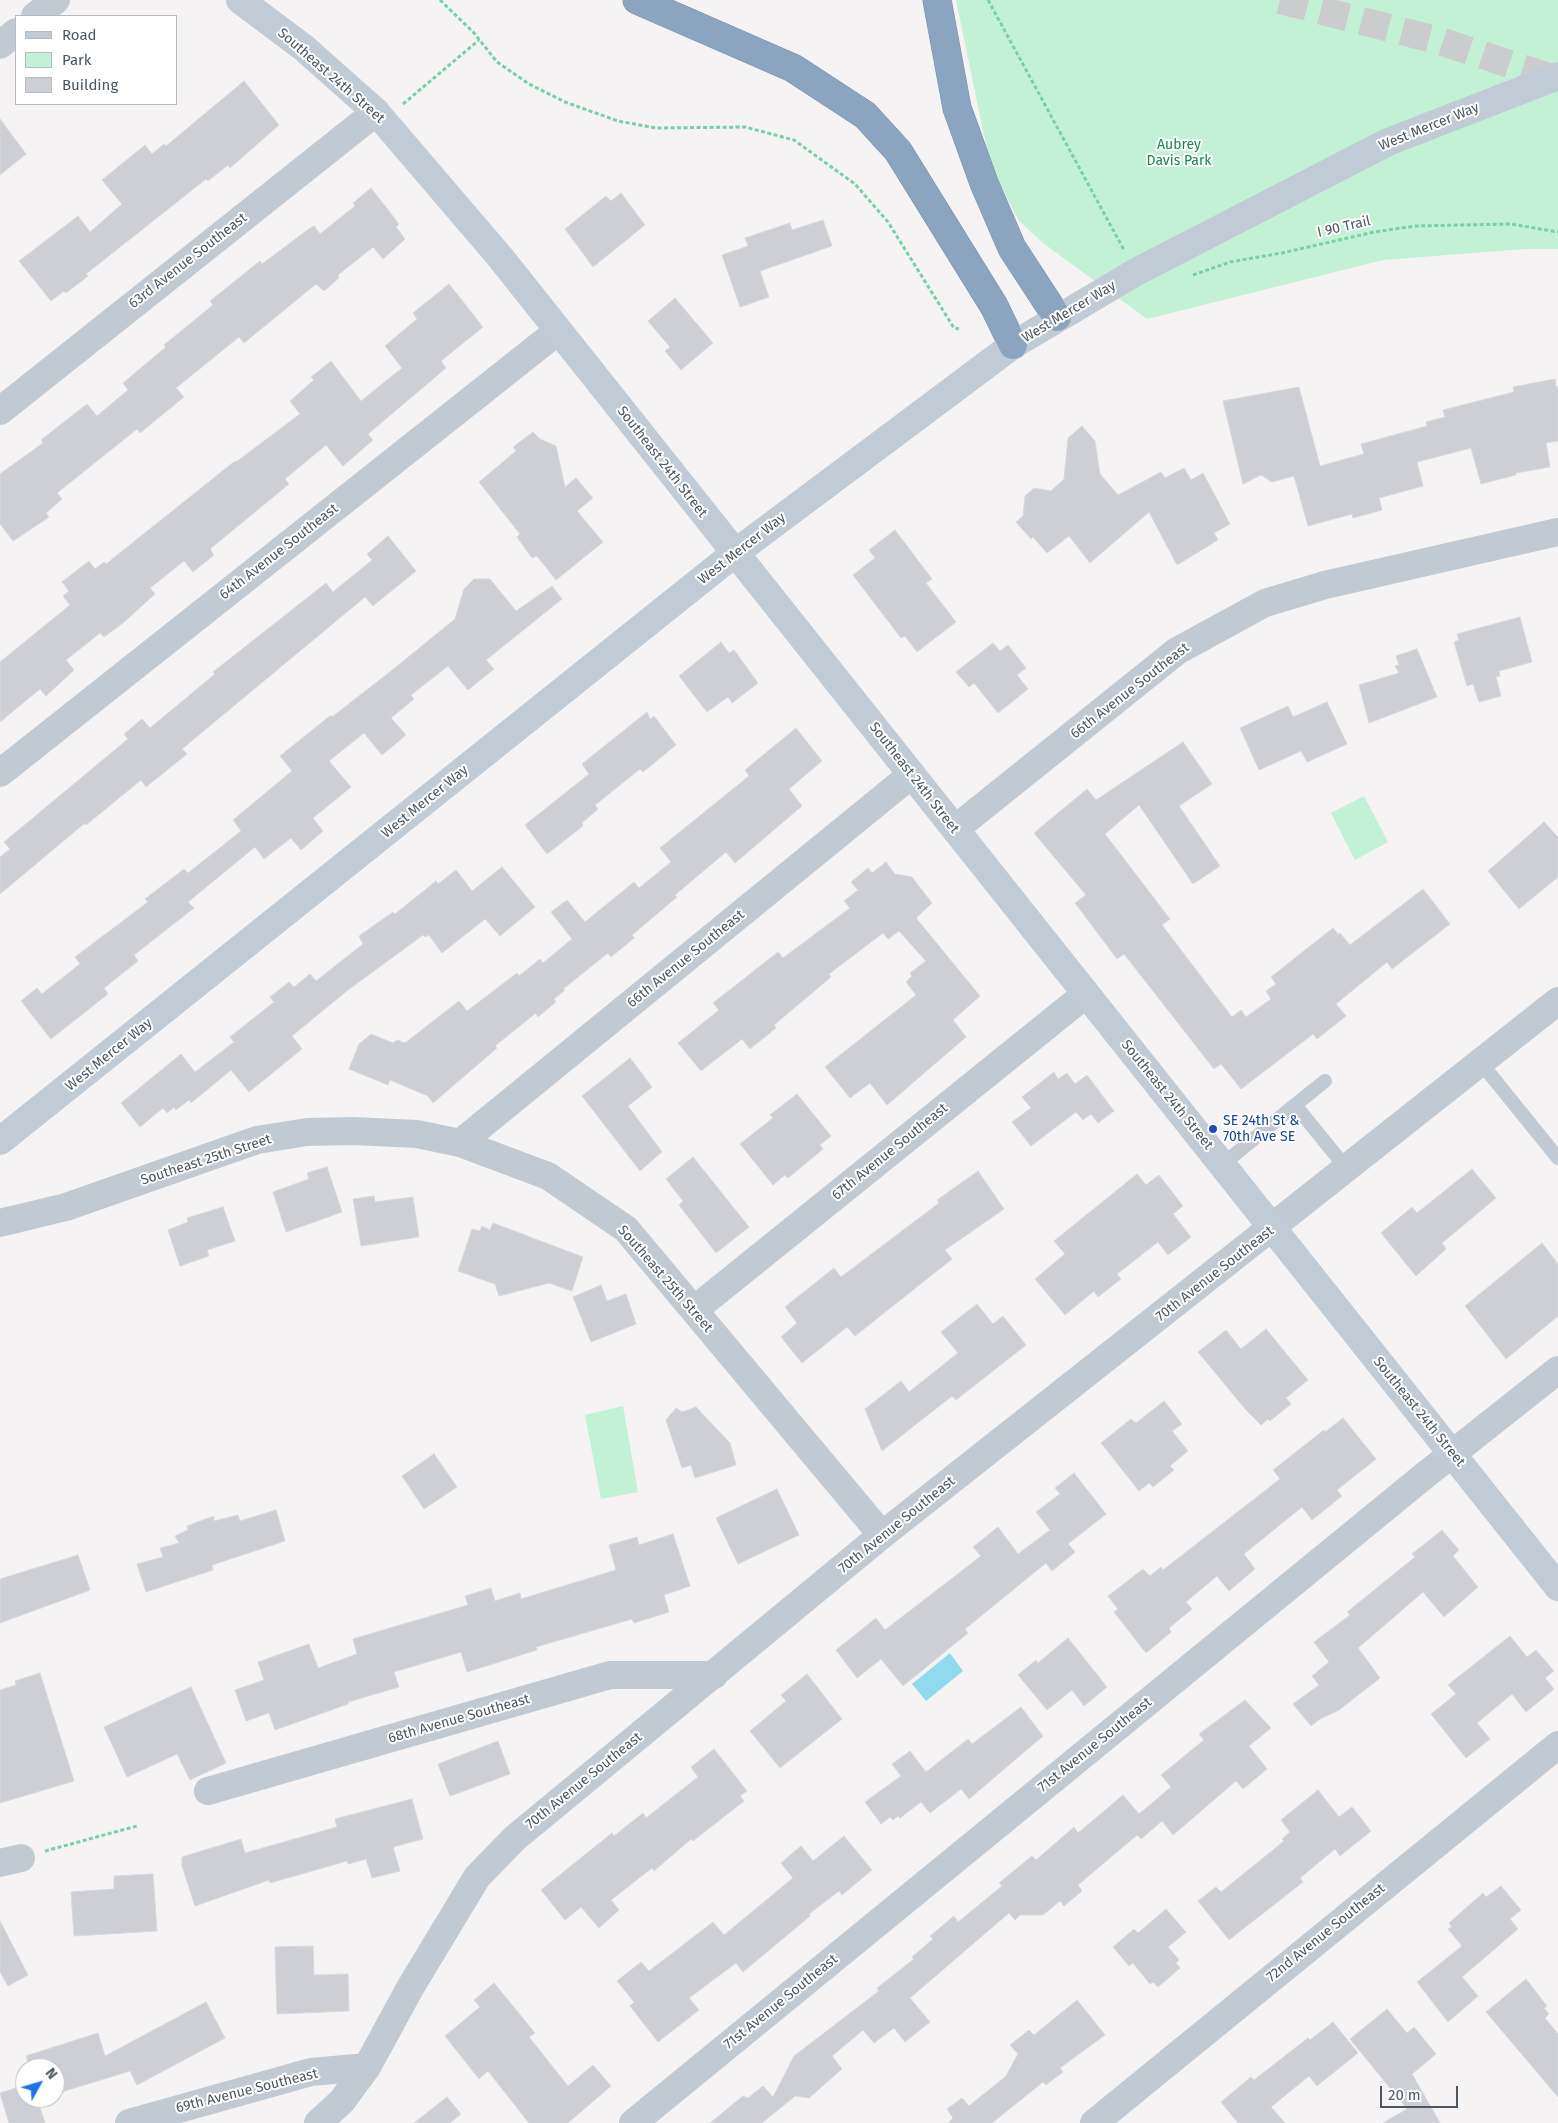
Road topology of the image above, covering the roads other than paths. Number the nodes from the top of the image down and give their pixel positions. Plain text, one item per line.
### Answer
1 (56, 0) edge
2 (240, 0) edge
3 (637, 0) edge
4 (936, 0) edge
5 (36, 15) edge
6 (15, 33) edge
7 (0, 44) edge
8 (1558, 76) edge
9 (380, 117) junction
10 (1057, 317) junction
11 (558, 331) junction
12 (1013, 345) junction
13 (0, 411) edge
14 (1558, 532) edge
15 (735, 553) junction
16 (0, 773) edge
17 (911, 775) junction
18 (955, 829) junction
19 (1086, 994) junction
20 (1558, 1001) edge
21 (1481, 1063) junction
22 (1325, 1081) dead end
23 (1296, 1105) junction
24 (0, 1141) edge
25 (460, 1143) junction
26 (1558, 1158) edge
27 (1222, 1165) junction
28 (1347, 1169) junction
29 (0, 1223) edge
30 (1273, 1228) junction
31 (694, 1310) junction
32 (1558, 1370) edge
33 (1452, 1454) junction
34 (882, 1535) junction
35 (1558, 1587) edge
36 (714, 1675) junction
37 (1558, 1745) edge
38 (208, 1790) dead end
39 (367, 2067) junction
40 (129, 2123) edge
41 (318, 2123) edge
42 (633, 2123) edge
43 (1094, 2123) edge

1 - 5 street
2 - 9 street, Southeast 24th Street
3 - 12 highway
4 - 10 highway
6 - 7 street
8 - 10 street, West Mercer Way
9 - 11 street, Southeast 24th Street
9 - 13 street, 63rd Avenue Southeast
10 - 12 street, West Mercer Way
11 - 15 street, Southeast 24th Street
11 - 16 street, 64th Avenue Southeast
12 - 15 street, West Mercer Way
14 - 18 street, 66th Avenue Southeast
15 - 17 street, Southeast 24th Street
15 - 24 street, West Mercer Way
17 - 18 street, Southeast 24th Street
17 - 25 street, 66th Avenue Southeast
18 - 19 street, Southeast 24th Street
19 - 27 street, Southeast 24th Street
19 - 31 street, 67th Avenue Southeast
20 - 21 street, 70th Avenue Southeast
21 - 26 lane
21 - 28 street, 70th Avenue Southeast
22 - 23 lane
23 - 27 lane
23 - 28 lane
25 - 29 street, Southeast 25th Street
25 - 31 street, Southeast 25th Street
27 - 30 street, Southeast 24th Street
28 - 30 street, 70th Avenue Southeast
30 - 33 street, Southeast 24th Street
30 - 34 street, 70th Avenue Southeast
31 - 34 street, Southeast 25th Street
32 - 33 street, 71st Avenue Southeast
33 - 35 street, Southeast 24th Street
33 - 42 street, 71st Avenue Southeast
34 - 36 street, 70th Avenue Southeast
36 - 38 street, 68th Avenue Southeast
36 - 39 street, 70th Avenue Southeast
37 - 43 street, 72nd Avenue Southeast
39 - 40 street, 69th Avenue Southeast
39 - 41 street, 70th Avenue Southeast

